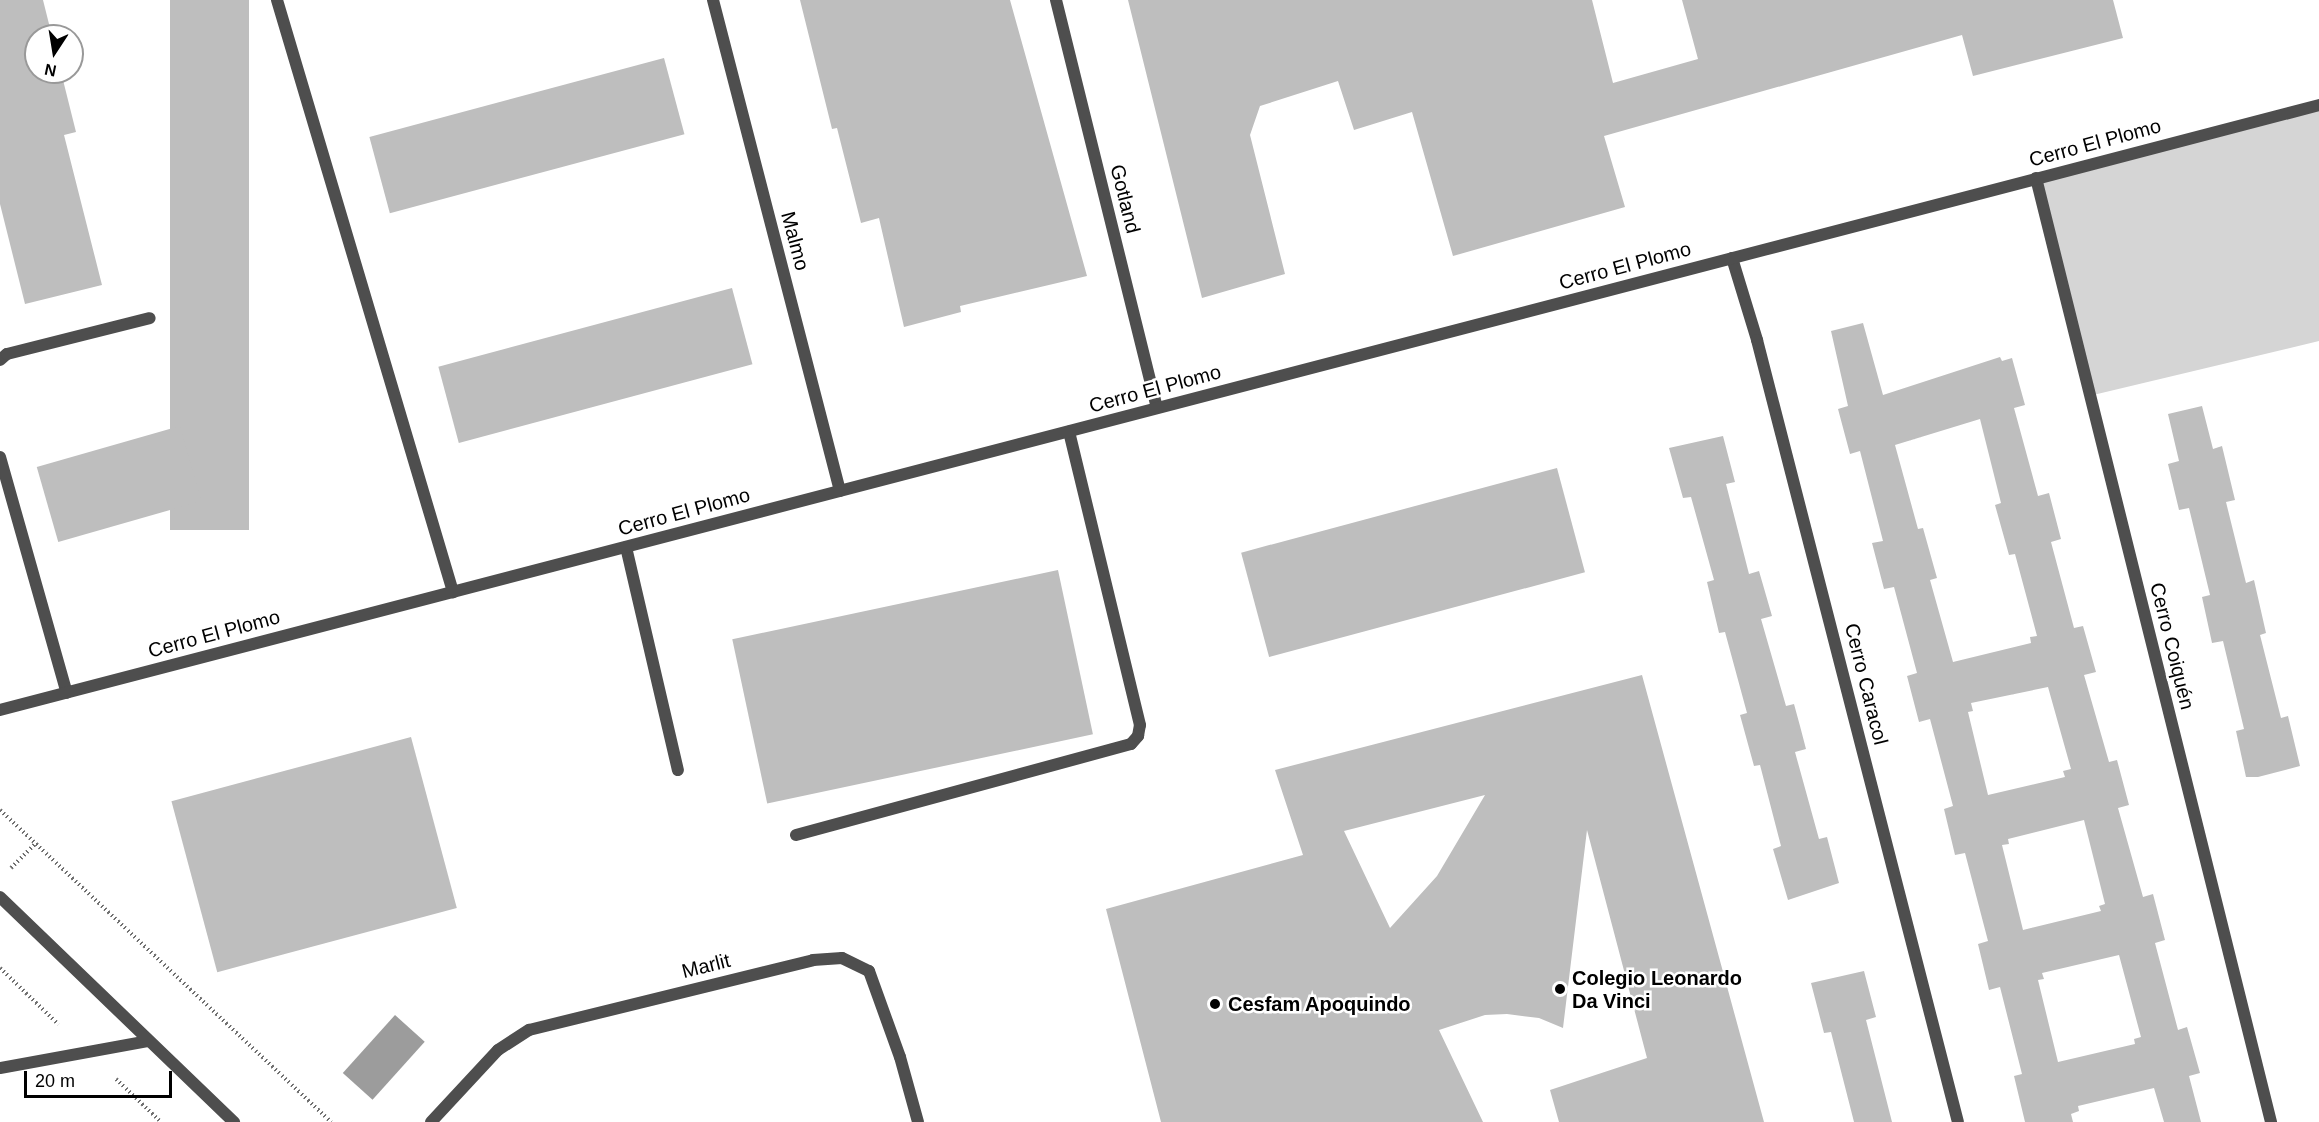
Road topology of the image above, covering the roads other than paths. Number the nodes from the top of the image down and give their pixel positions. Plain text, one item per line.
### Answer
1 (277, 0) edge
2 (712, 0) edge
3 (1056, 0) edge
4 (2319, 105) edge
5 (2036, 178) junction
6 (1732, 258) junction
7 (150, 318) dead end
8 (0, 360) edge
9 (1157, 408) junction
10 (1069, 431) junction
11 (0, 457) edge
12 (840, 491) junction
13 (626, 547) junction
14 (453, 592) junction
15 (68, 693) junction
16 (0, 710) edge
17 (678, 770) dead end
18 (796, 835) dead end
19 (0, 897) edge
20 (148, 1041) junction
21 (0, 1068) edge
22 (234, 1122) edge
23 (431, 1122) edge
24 (918, 1122) edge
25 (1958, 1122) edge
26 (2271, 1122) edge

1 - 14 street
2 - 12 street, Malmo
3 - 9 street, Gotland
4 - 5 street, Cerro El Plomo
5 - 6 street, Cerro El Plomo
5 - 26 street, Cerro Coiquén
6 - 9 street, Cerro El Plomo
6 - 25 street, Cerro Caracol
7 - 8 street
9 - 10 street, Cerro El Plomo
10 - 12 street, Cerro El Plomo
10 - 18 street
11 - 15 street
12 - 13 street, Cerro El Plomo
13 - 14 street, Cerro El Plomo
13 - 17 street
14 - 15 street, Cerro El Plomo
15 - 16 street, Cerro El Plomo
19 - 20 street
20 - 21 street
20 - 22 street
23 - 24 street, Marlit

